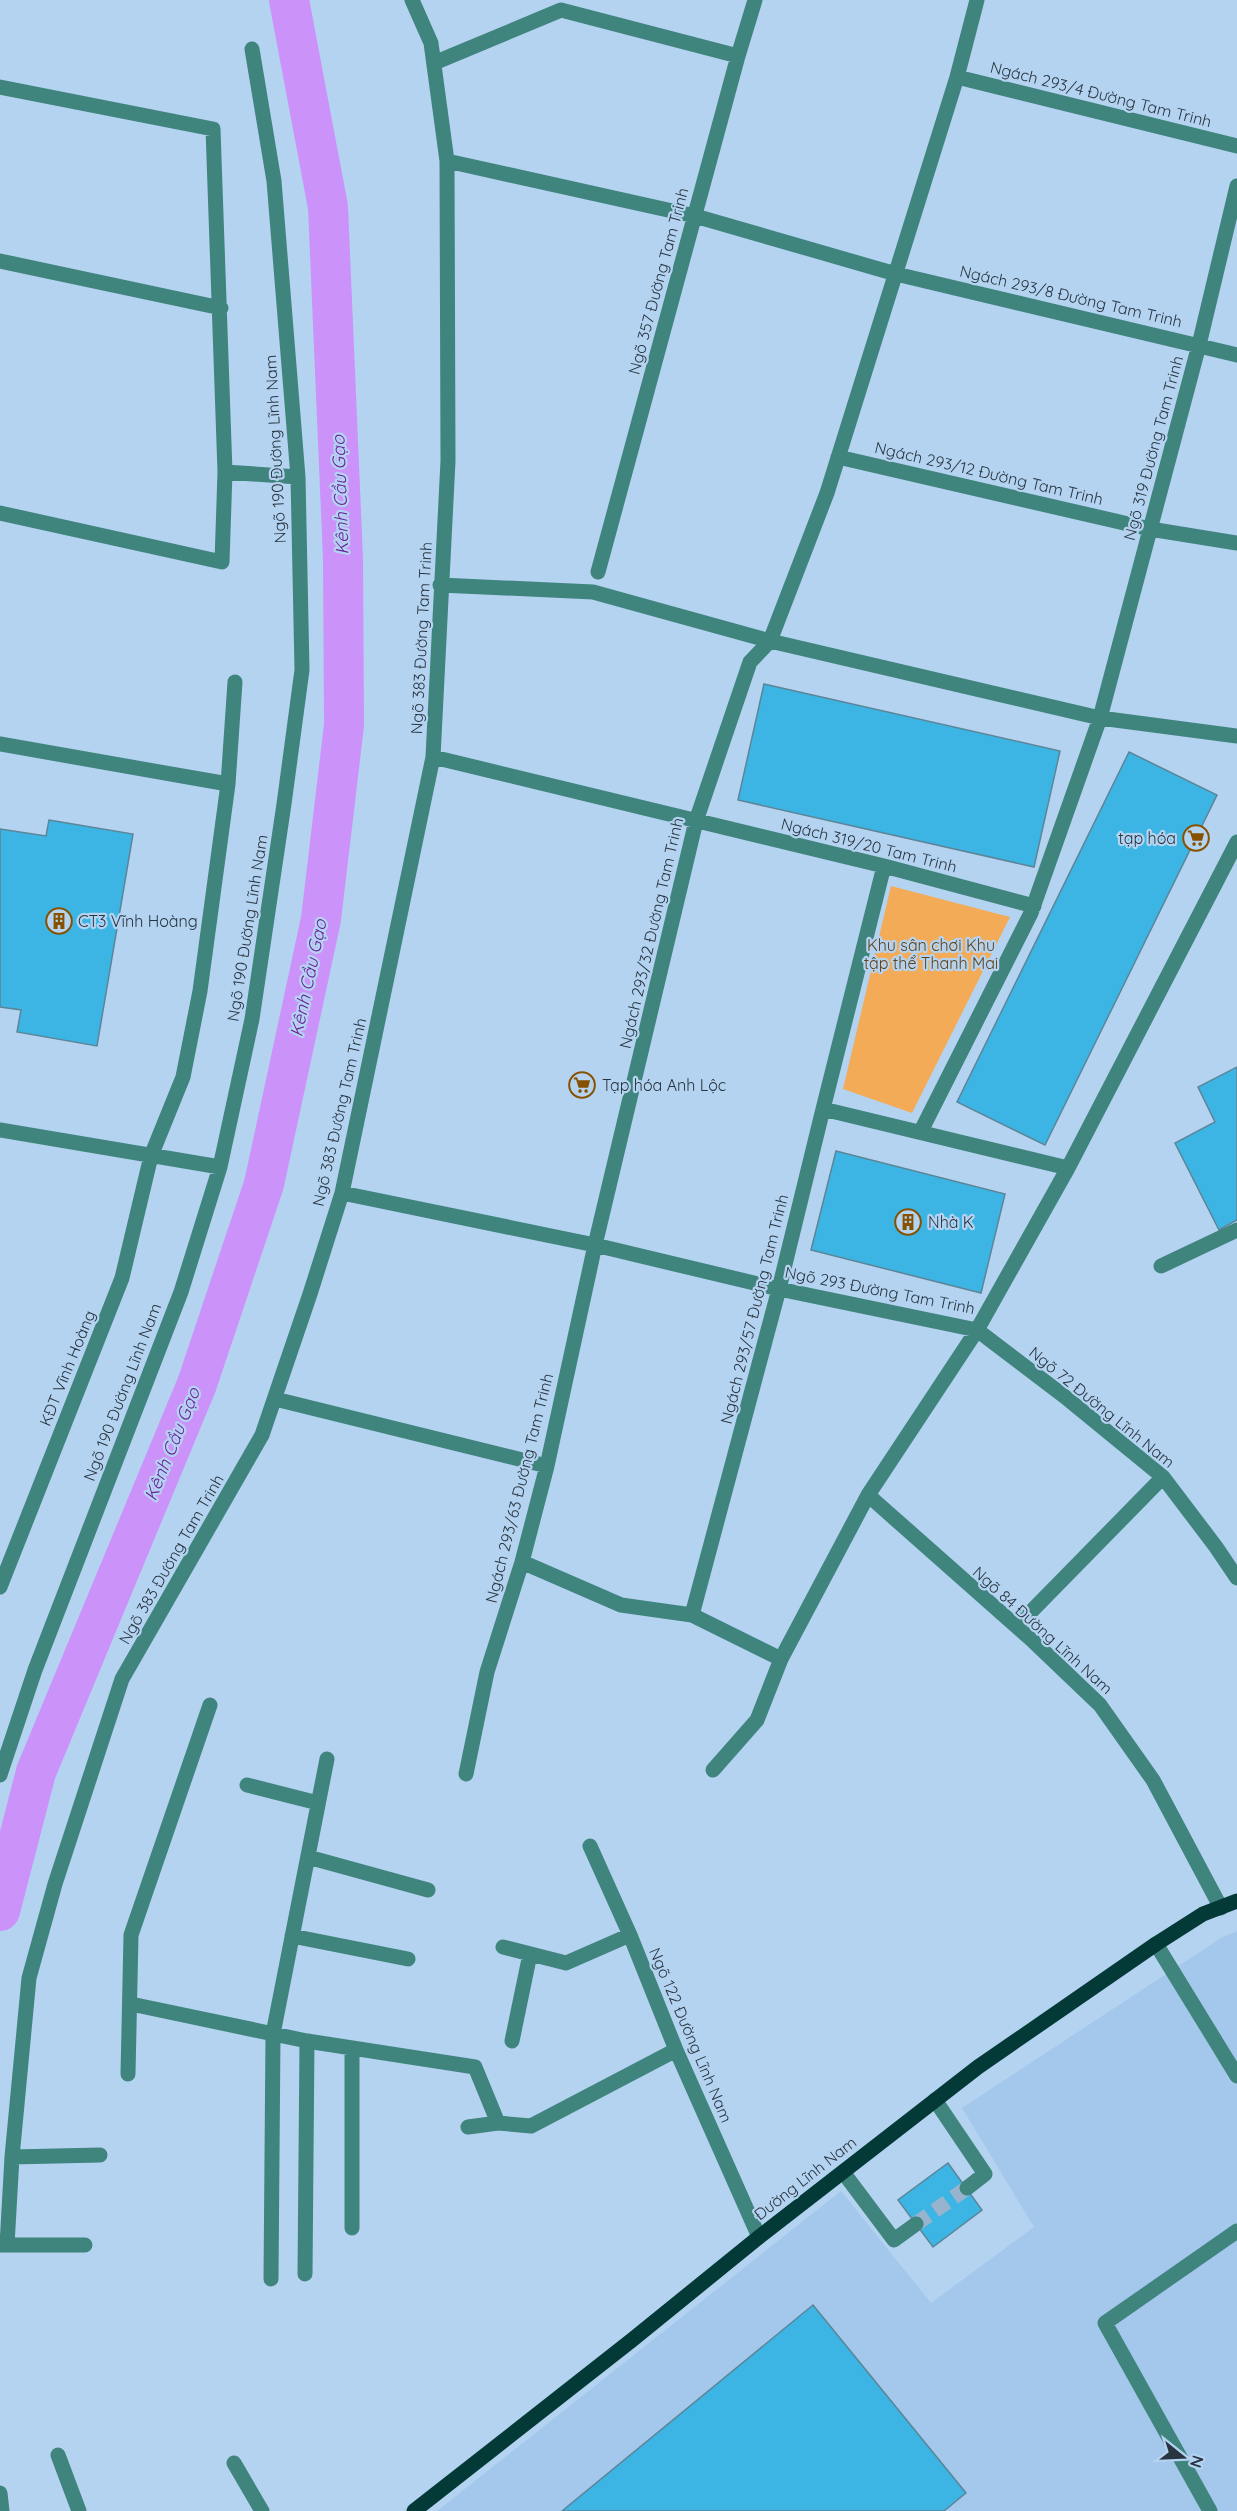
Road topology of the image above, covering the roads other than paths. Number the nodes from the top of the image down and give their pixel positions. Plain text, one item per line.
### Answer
1 (412, 0) edge
2 (755, 0) edge
3 (977, 0) edge
4 (252, 49) dead end
5 (738, 56) junction
6 (434, 63) junction
7 (957, 78) junction
8 (0, 87) edge
9 (1237, 146) edge
10 (447, 161) junction
11 (1237, 186) edge
12 (695, 216) junction
13 (0, 261) edge
14 (896, 274) junction
15 (221, 308) junction
16 (1199, 345) junction
17 (1237, 355) edge
18 (838, 457) junction
19 (225, 472) junction
20 (298, 477) junction
21 (0, 513) edge
22 (1150, 529) junction
23 (1237, 543) edge
24 (598, 572) dead end
25 (440, 585) junction
26 (770, 641) junction
27 (235, 682) dead end
28 (1101, 718) junction
29 (1237, 736) edge
30 (0, 744) edge
31 (433, 757) junction
32 (228, 784) junction
33 (696, 821) junction
34 (1237, 842) edge
35 (884, 866) junction
36 (1034, 906) junction
37 (823, 1109) junction
38 (0, 1130) edge
39 (921, 1131) junction
40 (151, 1156) junction
41 (220, 1167) junction
42 (1068, 1168) junction
43 (342, 1193) junction
44 (1237, 1230) edge
45 (595, 1245) junction
46 (1161, 1266) dead end
47 (779, 1289) junction
48 (977, 1330) junction
49 (275, 1399) junction
50 (547, 1466) junction
51 (1163, 1477) junction
52 (868, 1495) junction
53 (522, 1562) junction
54 (1237, 1578) edge
55 (0, 1587) edge
56 (692, 1615) junction
57 (1017, 1626) junction
58 (781, 1659) junction
59 (210, 1705) dead end
60 (327, 1759) dead end
61 (713, 1770) dead end
62 (466, 1774) dead end
63 (0, 1775) edge
64 (247, 1785) dead end
65 (318, 1803) junction
66 (591, 1846) dead end
67 (308, 1857) junction
68 (428, 1890) dead end
69 (1237, 1901) edge
70 (1221, 1908) junction
71 (292, 1935) junction
72 (630, 1935) junction
73 (1156, 1944) junction
74 (503, 1947) dead end
75 (530, 1954) junction
76 (408, 1959) dead end
77 (131, 2004) junction
78 (273, 2034) junction
79 (307, 2041) junction
80 (512, 2041) dead end
81 (352, 2049) junction
82 (676, 2050) junction
83 (128, 2074) dead end
84 (1237, 2076) edge
85 (935, 2100) junction
86 (498, 2123) junction
87 (468, 2127) dead end
88 (100, 2155) dead end
89 (12, 2157) junction
90 (843, 2172) junction
91 (966, 2188) tunnel mouth
92 (916, 2224) tunnel mouth
93 (352, 2228) dead end
94 (1237, 2231) edge
95 (759, 2237) junction
96 (4, 2240) edge
97 (84, 2245) dead end
98 (305, 2274) dead end
99 (271, 2279) dead end
100 (58, 2455) dead end
101 (234, 2463) dead end
102 (0, 2493) edge
103 (2, 2511) edge
104 (79, 2511) edge
105 (262, 2511) edge
106 (414, 2511) edge
107 (1210, 2511) edge

1 - 6 street, Ngõ 383 Đường Tam Trinh
2 - 5 street, Ngõ 357 Đường Tam Trinh
3 - 7 street
4 - 20 street, Ngõ 190 Đường Lĩnh Nam
5 - 6 street
5 - 12 street, Ngõ 357 Đường Tam Trinh
6 - 10 street, Ngõ 383 Đường Tam Trinh
7 - 9 street, Ngách 293/4 Đường Tam Trinh
7 - 14 street
8 - 15 street
10 - 12 street, Ngách 293/8 Đường Tam Trinh
10 - 25 street, Ngõ 383 Đường Tam Trinh
11 - 16 street, Ngõ 319 Đường Tam Trinh
12 - 14 street, Ngách 293/8 Đường Tam Trinh
12 - 24 street, Ngõ 357 Đường Tam Trinh
13 - 15 street
14 - 16 street, Ngách 293/8 Đường Tam Trinh
14 - 18 street
15 - 19 street
16 - 17 street, Ngách 293/8 Đường Tam Trinh
16 - 22 street, Ngõ 319 Đường Tam Trinh
18 - 22 street, Ngách 293/12 Đường Tam Trinh
18 - 26 street
19 - 20 street
19 - 21 street
20 - 41 street, Ngõ 190 Đường Lĩnh Nam
22 - 23 street, Ngách 293/12 Đường Tam Trinh
22 - 28 street, Ngõ 319 Đường Tam Trinh
25 - 26 street
25 - 31 street, Ngõ 383 Đường Tam Trinh
26 - 28 street
26 - 33 street, Ngách 293/32 Đường Tam Trinh
27 - 32 street, KĐT Vĩnh Hoàng
28 - 29 street
28 - 36 street, Ngõ 319 Đường Tam Trinh
30 - 32 street
31 - 33 street, Ngách 319/20 Tam Trinh
31 - 43 street, Ngõ 383 Đường Tam Trinh
32 - 40 street, KĐT Vĩnh Hoàng
33 - 35 street, Ngách 319/20 Tam Trinh
33 - 45 street, Ngách 293/32 Đường Tam Trinh
34 - 42 street, Ngõ 293 Đường Tam Trinh
35 - 36 street, Ngách 319/20 Tam Trinh
35 - 37 street, Ngách 293/57 Đường Tam Trinh
36 - 39 street, Ngõ 319 Đường Tam Trinh
37 - 39 street
37 - 47 street, Ngách 293/57 Đường Tam Trinh
38 - 40 street
39 - 42 street
40 - 41 street
40 - 55 street, KĐT Vĩnh Hoàng
41 - 63 street, Ngõ 190 Đường Lĩnh Nam
42 - 48 street, Ngõ 293 Đường Tam Trinh
43 - 45 street, Ngõ 293 Đường Tam Trinh
43 - 49 street, Ngõ 383 Đường Tam Trinh
44 - 46 street
45 - 47 street, Ngõ 293 Đường Tam Trinh
45 - 50 street, Ngách 293/63 Đường Tam Trinh
47 - 48 street, Ngõ 293 Đường Tam Trinh
47 - 56 street, Ngách 293/57 Đường Tam Trinh
48 - 51 street, Ngõ 72 Đường Lĩnh Nam
48 - 52 street
49 - 50 street
49 - 89 street, Ngõ 383 Đường Tam Trinh
50 - 53 street, Ngách 293/63 Đường Tam Trinh
51 - 54 street, Ngõ 72 Đường Lĩnh Nam
51 - 57 street
52 - 57 street, Ngõ 84 Đường Lĩnh Nam
52 - 58 street
53 - 56 street
53 - 62 street, Ngách 293/63 Đường Tam Trinh
56 - 58 street
57 - 70 street, Ngõ 84 Đường Lĩnh Nam
58 - 61 street
59 - 77 street
60 - 65 street
64 - 65 street
65 - 67 street
66 - 72 street, Ngõ 122 Đường Lĩnh Nam
67 - 68 street
67 - 71 street
69 - 70 main road, Đường Lĩnh Nam
70 - 73 main road, Đường Lĩnh Nam
71 - 76 street
71 - 78 street
72 - 75 street
72 - 82 street, Ngõ 122 Đường Lĩnh Nam
73 - 84 street
73 - 85 main road, Đường Lĩnh Nam
74 - 75 street
75 - 80 street
77 - 78 street
77 - 83 street
78 - 79 street
78 - 99 street
79 - 81 street
79 - 98 street
81 - 86 street
81 - 93 street
82 - 86 street
82 - 95 street, Ngõ 122 Đường Lĩnh Nam
85 - 90 main road, Đường Lĩnh Nam
85 - 91 street
86 - 87 street
88 - 89 street
89 - 96 street, Ngõ 383 Đường Tam Trinh
90 - 92 street
90 - 95 main road, Đường Lĩnh Nam
94 - 107 street
95 - 106 main road, Đường Lĩnh Nam
96 - 97 street
100 - 104 street
101 - 105 street
102 - 103 street

